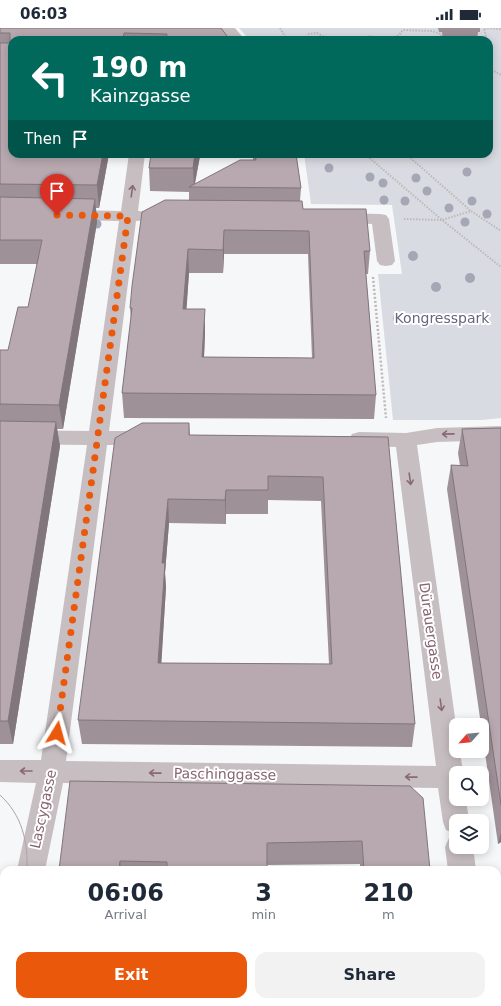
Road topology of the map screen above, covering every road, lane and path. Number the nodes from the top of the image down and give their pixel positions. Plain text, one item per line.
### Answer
1 (227, 28) edge
2 (403, 29) edge
3 (501, 29) edge
4 (308, 34) dead end
5 (234, 36) edge
6 (321, 36) edge
7 (396, 36) edge
8 (441, 36) edge
9 (486, 36) edge
10 (136, 158) edge
11 (370, 158) edge
12 (411, 158) edge
13 (471, 211) junction
14 (53, 215) edge
15 (128, 216) junction
16 (160, 216) edge
17 (325, 218) edge
18 (380, 218) junction
19 (442, 220) junction
20 (501, 231) edge
21 (386, 261) joint
22 (501, 267) edge
23 (387, 424) dead end
24 (501, 433) edge
25 (0, 437) edge
26 (98, 437) junction
27 (165, 438) edge
28 (343, 439) edge
29 (406, 440) junction
30 (449, 769) edge
31 (0, 771) edge
32 (52, 771) junction
33 (449, 777) edge
34 (460, 854) edge
35 (32, 866) edge
36 (461, 866) edge

1 - 5 street
2 - 7 path
2 - 8 path
3 - 9 path
4 - 6 path
15 -> 10 street, Lascygasse
11 - 19 path
12 - 13 path
13 - 19 path
13 - 20 path
14 - 15 street
15 - 16 street
15 - 26 street, Lascygasse
17 - 18 street
18 - 19 path
18 - 21 street
19 - 22 path
21 - 23 path
24 -> 29 street
25 - 26 street
26 - 27 street
26 - 32 street, Lascygasse
28 - 29 street
29 -> 30 street, Dürauergasse
32 -> 31 street, Paschinggasse
33 -> 32 street, Paschinggasse
32 - 35 street, Lascygasse
34 - 36 street

